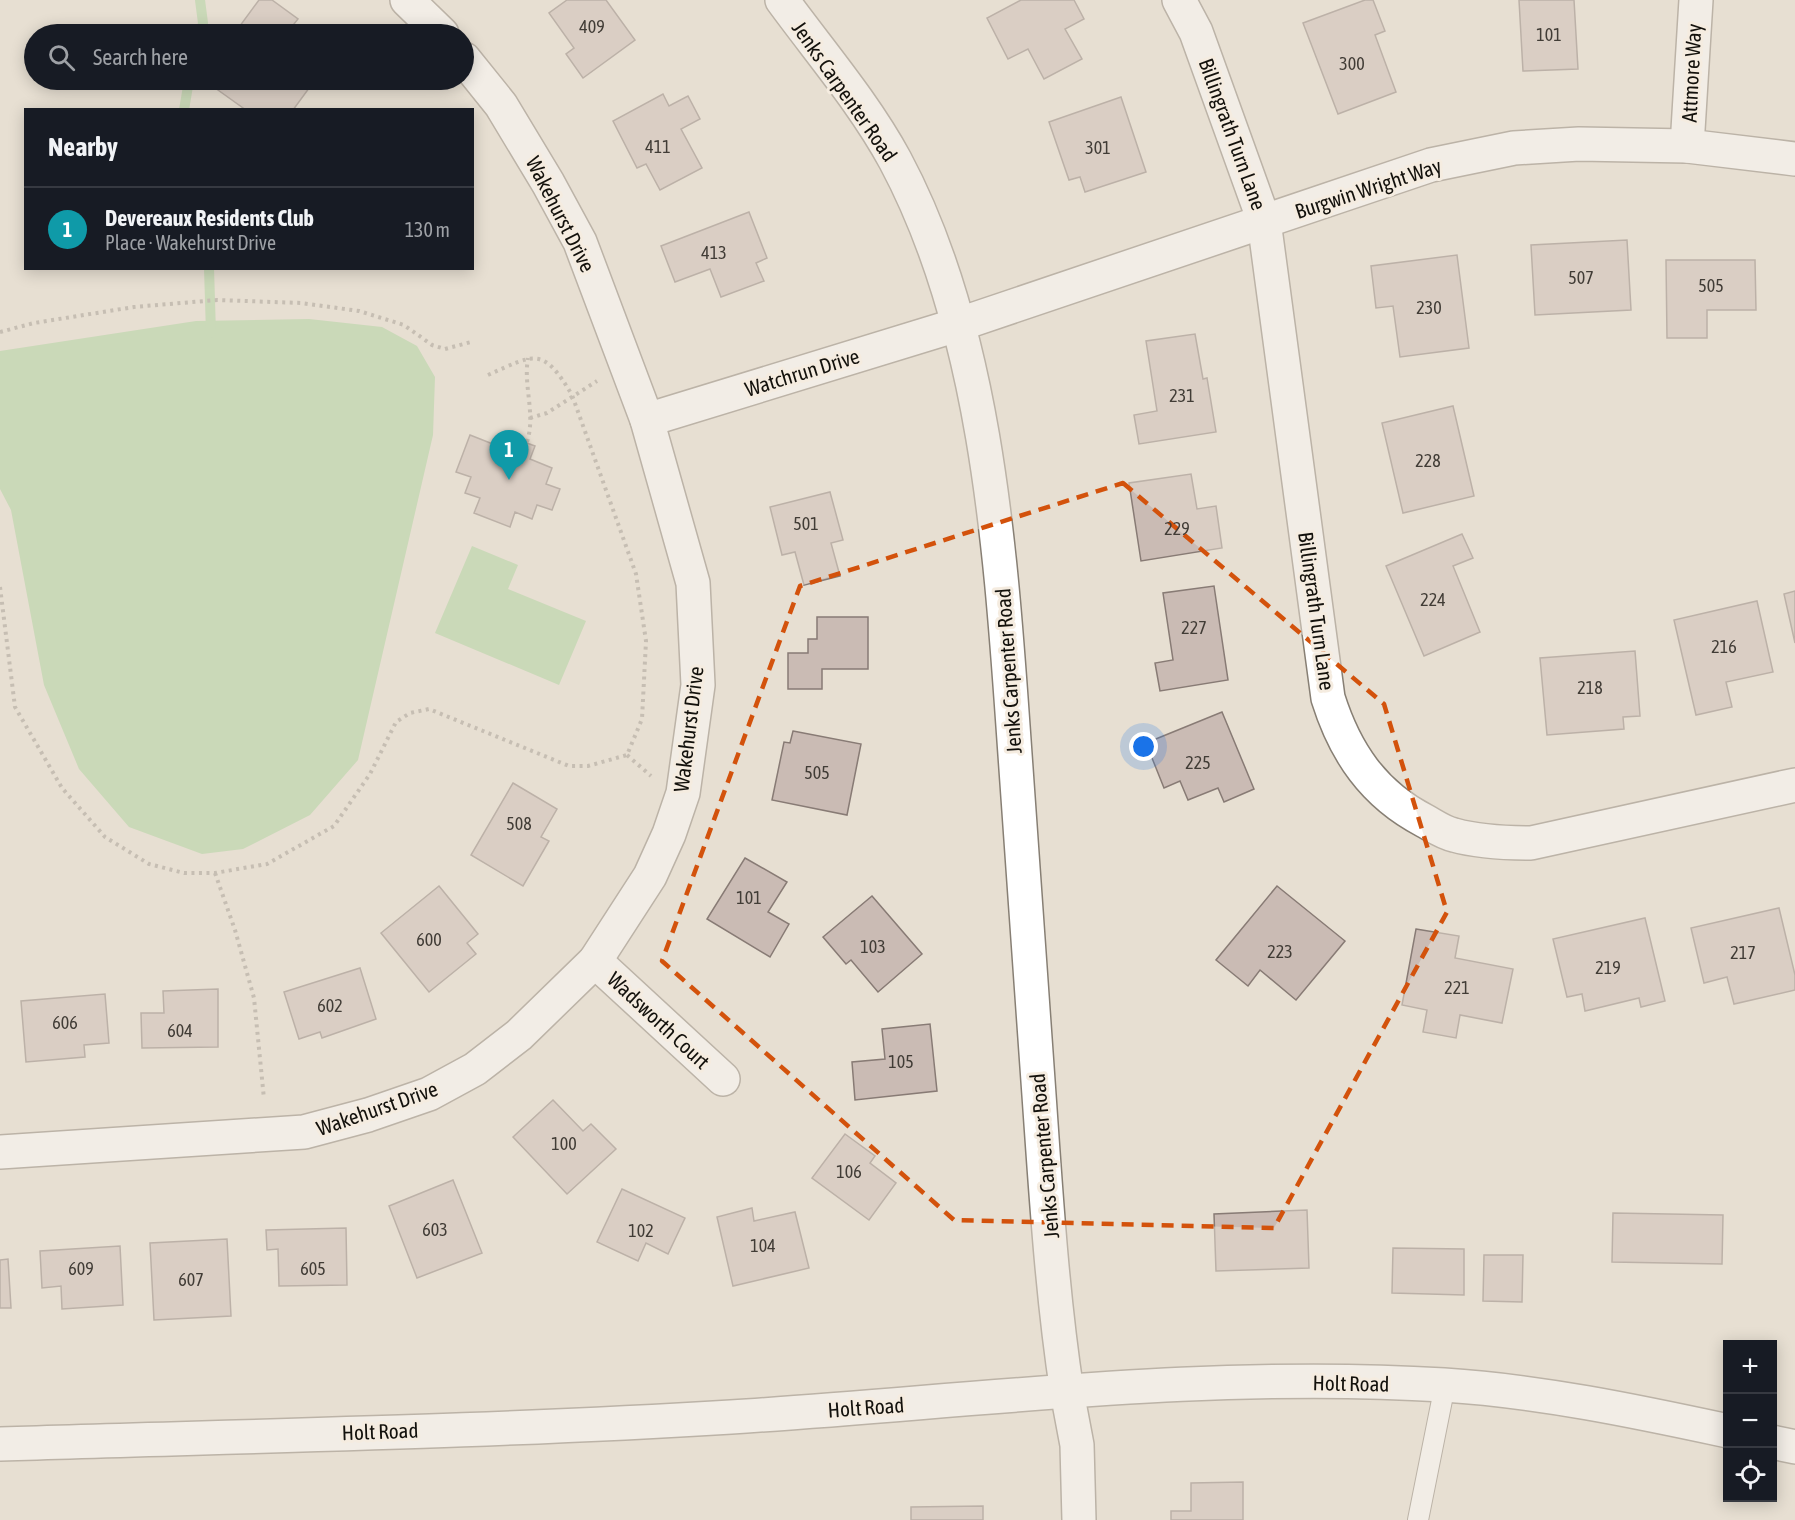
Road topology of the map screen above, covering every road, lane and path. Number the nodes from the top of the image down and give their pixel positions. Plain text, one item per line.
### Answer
1 (407, 0) edge
2 (782, 0) edge
3 (1179, 0) edge
4 (1696, 0) edge
5 (432, 24) edge
6 (474, 71) edge
7 (1686, 146) junction
8 (1795, 159) edge
9 (1264, 221) junction
10 (957, 325) junction
11 (0, 332) edge
12 (471, 342) dead end
13 (528, 357) junction
14 (488, 375) dead end
15 (605, 377) dead end
16 (572, 395) junction
17 (530, 418) junction
18 (647, 420) junction
19 (527, 442) dead end
20 (0, 587) edge
21 (1795, 785) edge
22 (215, 873) junction
23 (595, 961) junction
24 (723, 1079) dead end
25 (268, 1136) junction
26 (0, 1152) edge
27 (1446, 1385) junction
28 (1067, 1392) junction
29 (1723, 1430) edge
30 (1777, 1443) edge
31 (0, 1444) edge
32 (1795, 1447) edge
33 (1079, 1520) edge
34 (1418, 1520) edge

1 - 5 street
2 - 10 street, Jenks Carpenter Road
3 - 9 street, Billingrath Turn Lane
4 - 7 street, Attmore Way
6 - 18 street, Wakehurst Drive
7 - 8 street, Burgwin Wright Way
7 - 9 street, Burgwin Wright Way
9 - 10 street, Burgwin Wright Way
9 - 21 street, Billingrath Turn Lane
10 - 18 street, Watchrun Drive
10 - 28 street, Jenks Carpenter Road
11 - 12 path
13 - 14 path
13 - 16 path
13 - 17 path
15 - 16 path
16 - 17 path
16 - 22 path
17 - 19 path
18 - 23 street, Wakehurst Drive
20 - 22 path
22 - 25 path
23 - 24 street, Wadsworth Court
23 - 25 street, Wakehurst Drive
25 - 26 street, Wakehurst Drive
27 - 28 street, Holt Road
27 - 29 street, Holt Road
27 - 34 lane
28 - 31 street, Holt Road
28 - 33 street, Jenks Carpenter Road
30 - 32 street

